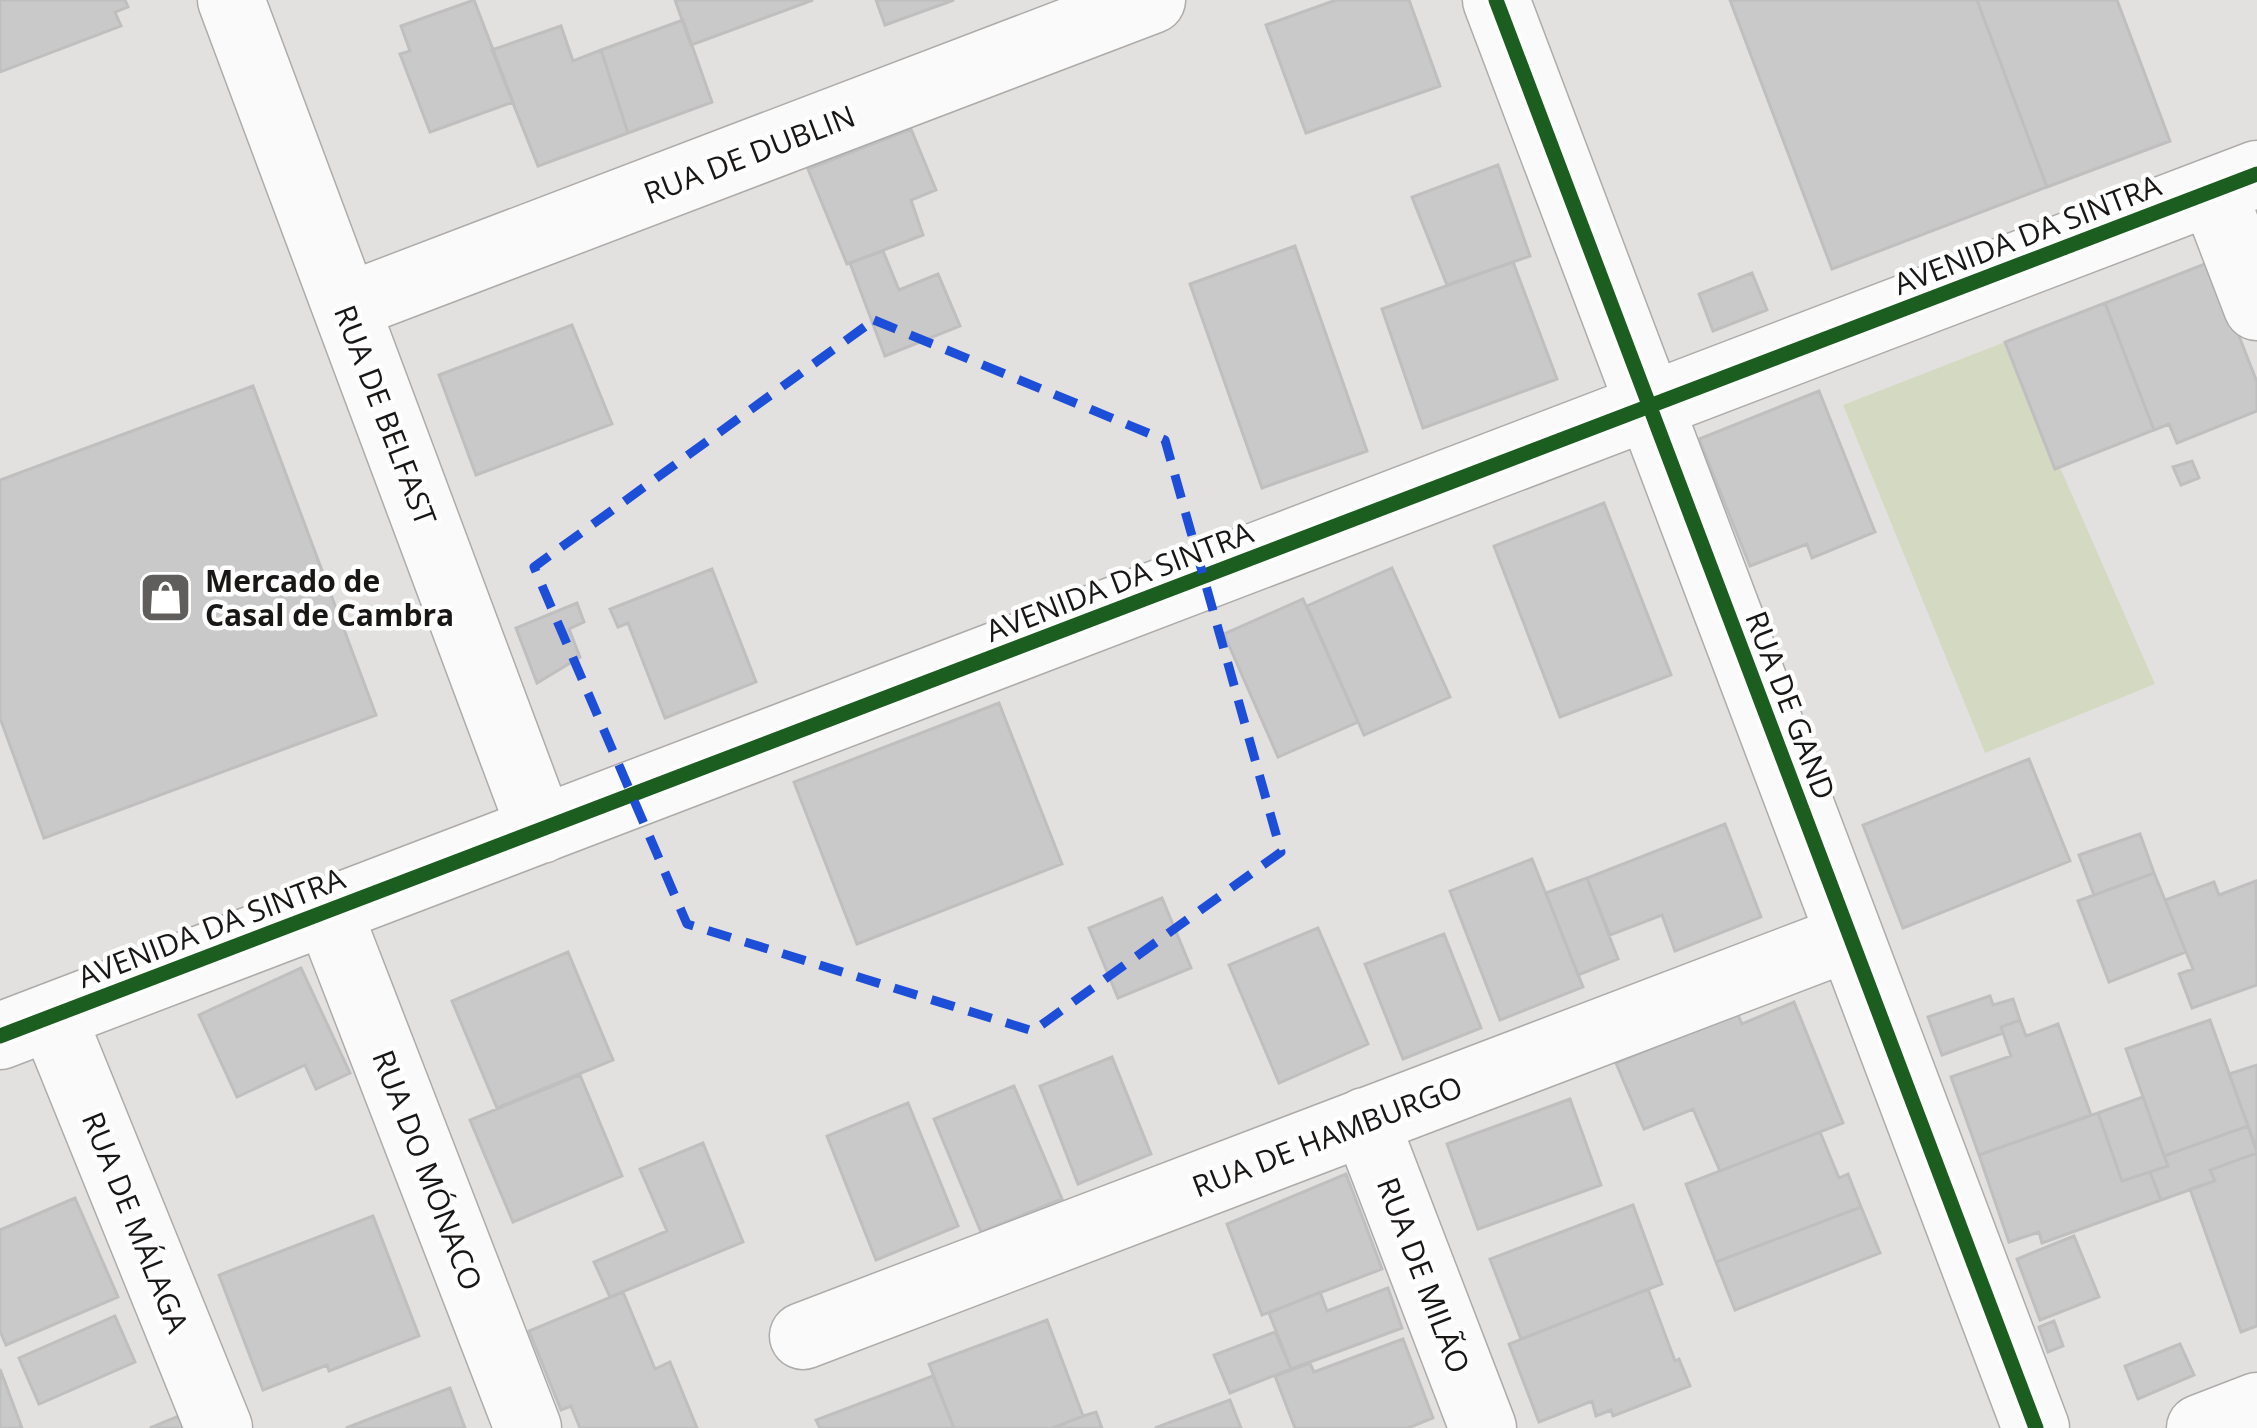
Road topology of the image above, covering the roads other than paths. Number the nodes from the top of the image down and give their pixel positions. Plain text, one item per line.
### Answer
1 (231, 0) edge
2 (1152, 0) edge
3 (1496, 0) edge
4 (2235, 183) edge
5 (346, 307) junction
6 (2257, 307) edge
7 (1650, 407) junction
8 (542, 830) junction
9 (328, 911) junction
10 (1850, 938) junction
11 (26, 1026) edge
12 (1365, 1121) junction
13 (803, 1336) dead end
14 (2257, 1406) edge
15 (219, 1428) edge
16 (528, 1428) edge
17 (1483, 1428) edge
18 (2036, 1428) edge
19 (2200, 1428) edge

1 - 5 street, RUA DE BELFAST
2 - 5 street, RUA DE DUBLIN
3 - 7 street, RUA DE GAND
4 - 6 street
4 - 7 street, AVENIDA DA SINTRA
5 - 8 street, RUA DE BELFAST
7 - 8 street, AVENIDA DA SINTRA
7 - 10 street, RUA DE GAND
8 - 9 street, AVENIDA DA SINTRA
9 - 11 street, AVENIDA DA SINTRA
9 - 16 street, RUA DO MÓNACO
10 - 12 street, RUA DE HAMBURGO
10 - 18 street, RUA DE GAND
11 - 15 street, RUA DE MÁLAGA
12 - 13 street, RUA DE HAMBURGO
12 - 17 street, RUA DE MILÃO
14 - 19 street

